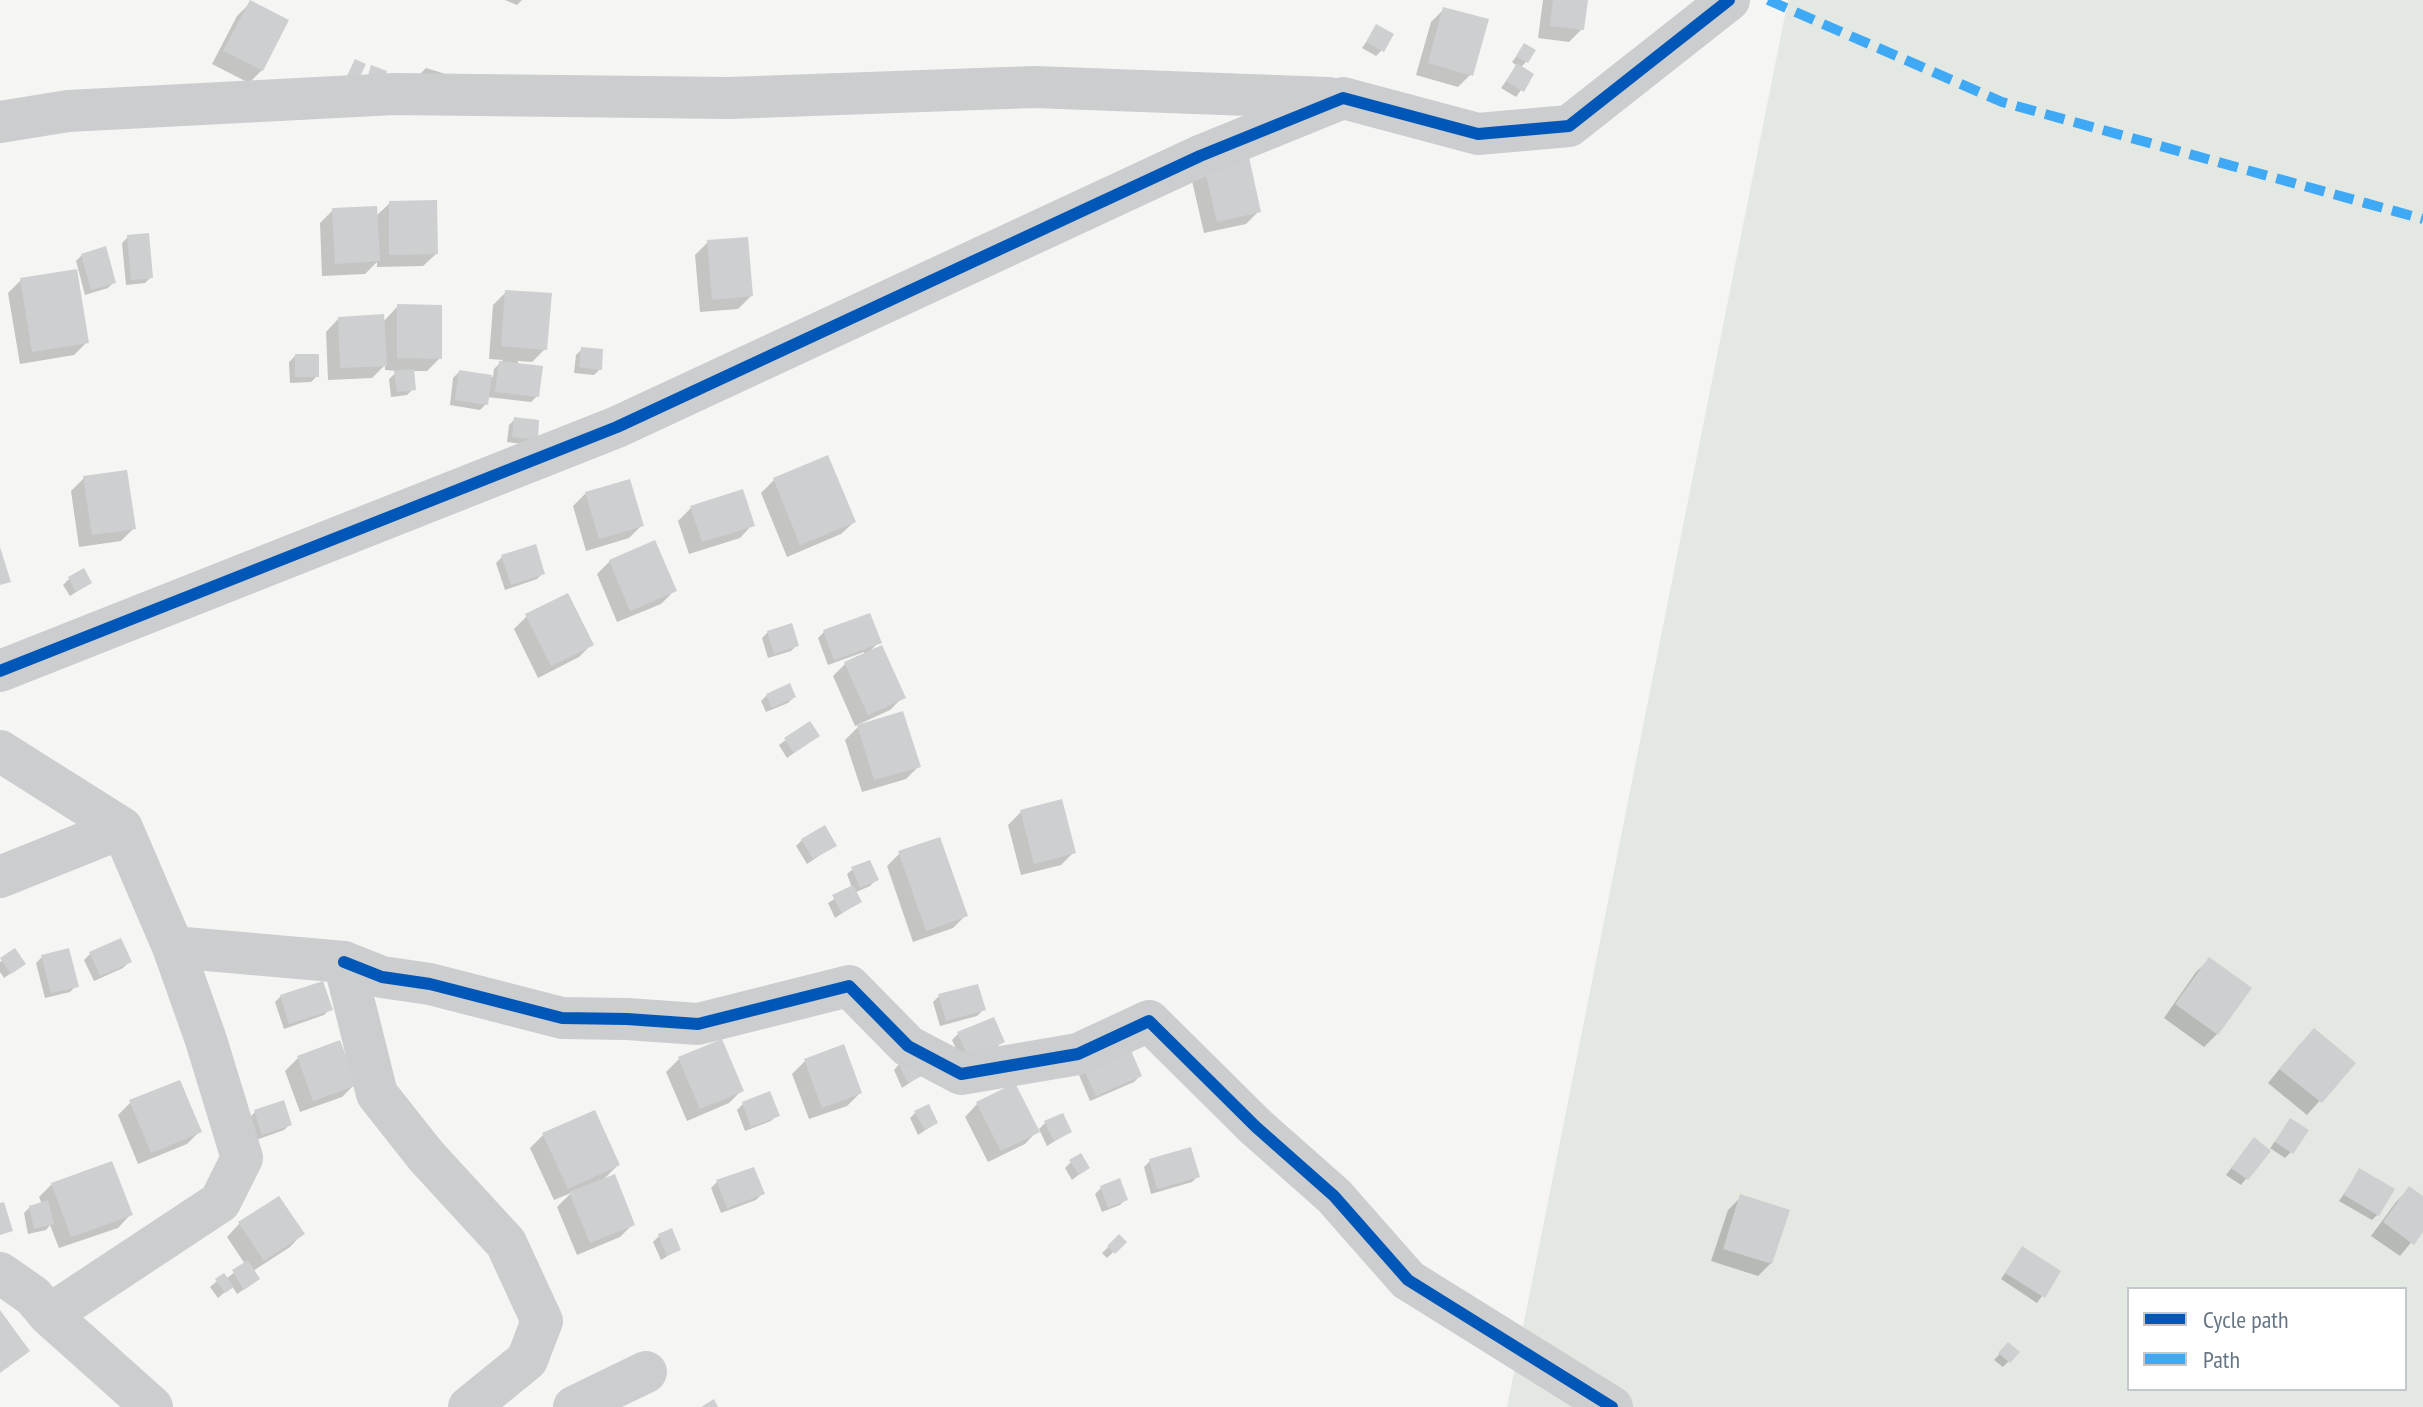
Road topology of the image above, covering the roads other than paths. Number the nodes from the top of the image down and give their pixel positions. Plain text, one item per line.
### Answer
1 (1729, 0) edge
2 (1343, 98) junction
3 (0, 122) edge
4 (0, 671) edge
5 (0, 751) edge
6 (122, 828) junction
7 (0, 877) edge
8 (173, 947) junction
9 (344, 962) junction
10 (0, 1273) edge
11 (49, 1315) junction
12 (646, 1372) dead end
13 (152, 1407) edge
14 (469, 1407) edge
15 (574, 1407) edge
16 (1612, 1407) edge

1 - 2 street
2 - 3 street
2 - 4 street
5 - 6 street
6 - 7 street
6 - 8 street
8 - 9 street
8 - 11 street
9 - 14 street
9 - 16 street
10 - 11 street
11 - 13 street
12 - 15 street

